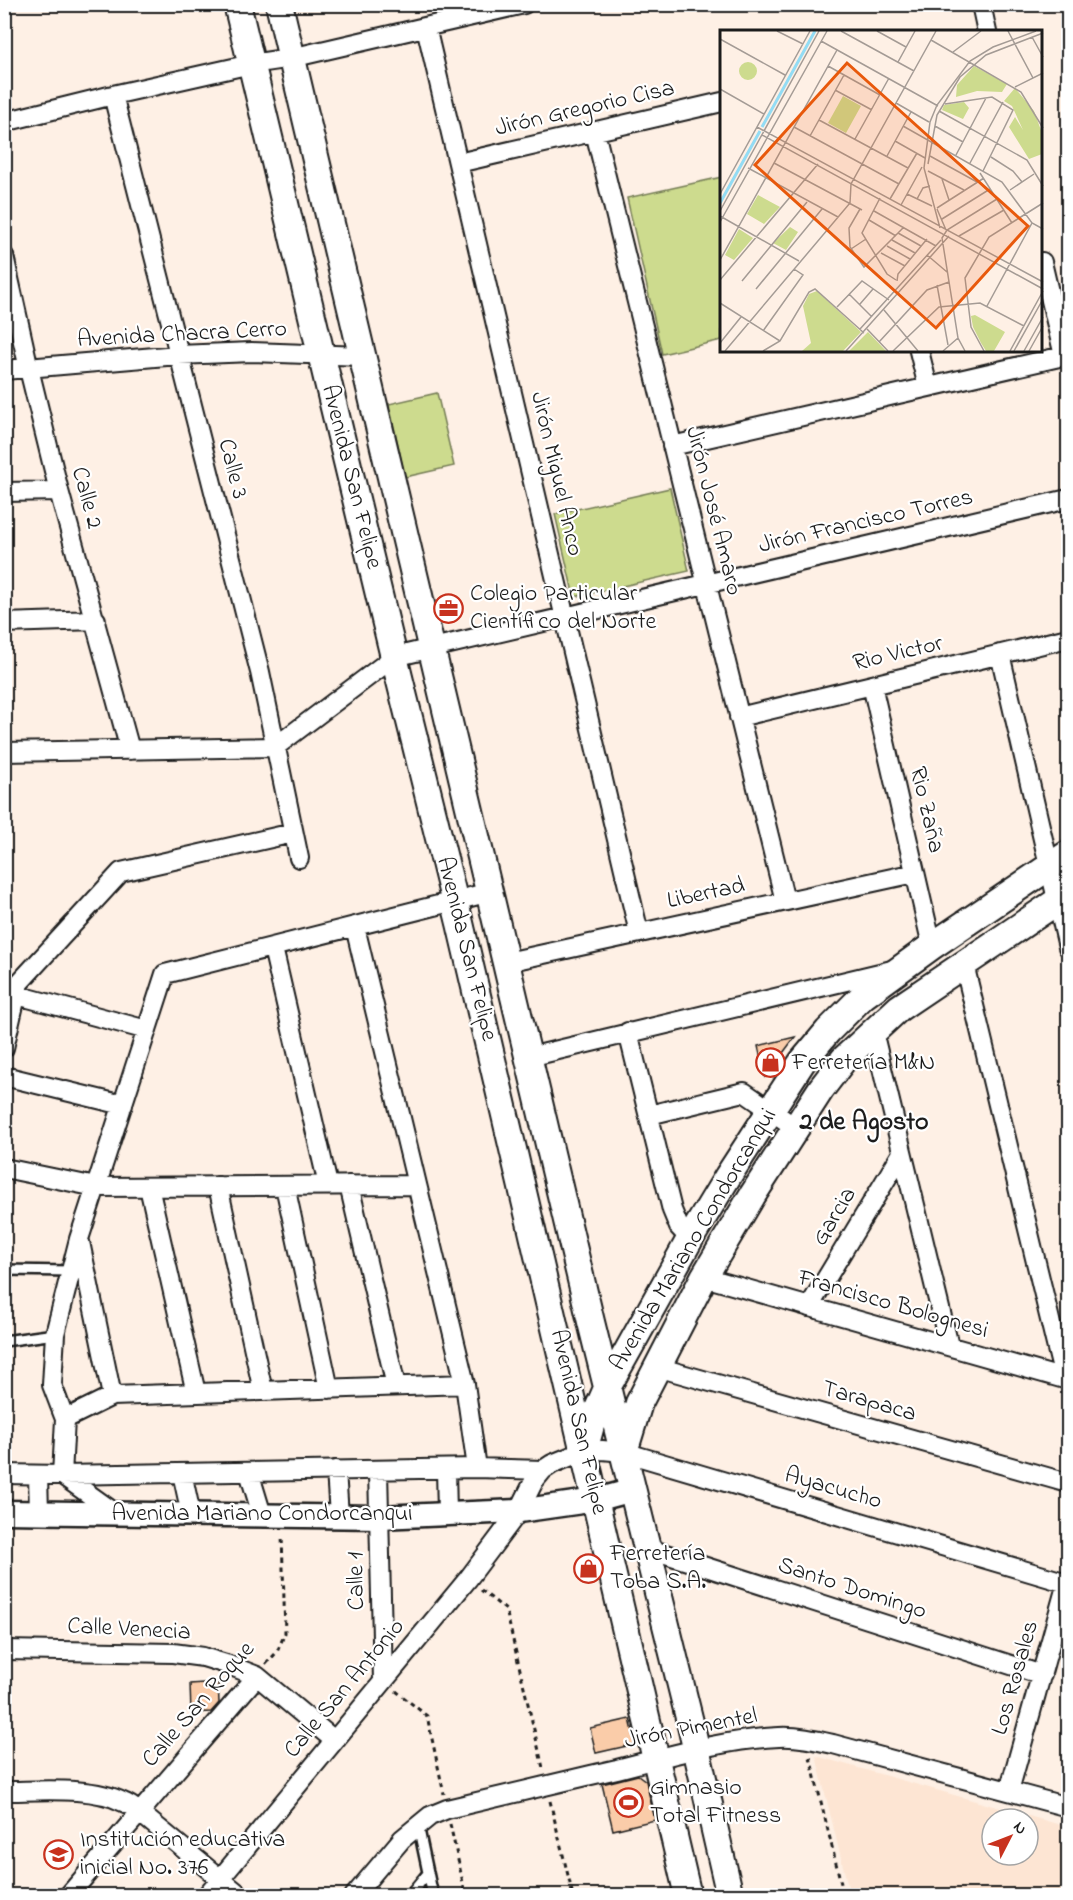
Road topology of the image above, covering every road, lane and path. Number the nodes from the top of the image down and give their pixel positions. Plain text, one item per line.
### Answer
1 (237, 4) edge
2 (279, 4) edge
3 (524, 4) edge
4 (981, 4) edge
5 (426, 27) junction
6 (987, 30) edge
7 (291, 58) junction
8 (251, 64) junction
9 (113, 94) junction
10 (720, 102) edge
11 (4, 122) edge
12 (595, 132) junction
13 (458, 163) junction
14 (4, 256) edge
15 (1043, 269) edge
16 (919, 352) edge
17 (321, 354) junction
18 (178, 355) junction
19 (1066, 355) edge
20 (362, 356) junction
21 (29, 369) junction
22 (4, 370) edge
23 (928, 387) junction
24 (672, 446) junction
25 (59, 491) junction
26 (4, 492) edge
27 (1068, 499) edge
28 (706, 584) junction
29 (565, 617) junction
30 (96, 620) junction
31 (4, 623) edge
32 (1068, 638) edge
33 (432, 648) junction
34 (1000, 654) junction
35 (394, 657) junction
36 (872, 685) junction
37 (739, 717) junction
38 (275, 747) junction
39 (130, 750) junction
40 (4, 752) edge
41 (293, 832) junction
42 (298, 858) dead end
43 (1059, 861) edge
44 (915, 873) junction
45 (490, 892) junction
46 (1063, 898) edge
47 (454, 900) junction
48 (785, 901) junction
49 (355, 927) junction
50 (639, 933) junction
51 (932, 946) junction
52 (1068, 947) edge
53 (273, 948) junction
54 (507, 962) junction
55 (964, 964) junction
56 (901, 968) junction
57 (17, 995) junction
58 (147, 1030) junction
59 (873, 1031) junction
60 (628, 1032) junction
61 (4, 1048) edge
62 (529, 1057) junction
63 (4, 1076) edge
64 (123, 1105) junction
65 (770, 1111) junction
66 (650, 1115) junction
67 (796, 1128) junction
68 (902, 1153) junction
69 (4, 1168) edge
70 (327, 1185) junction
71 (349, 1185) junction
72 (417, 1185) junction
73 (218, 1186) junction
74 (285, 1186) junction
75 (96, 1187) junction
76 (149, 1187) junction
77 (79, 1239) junction
78 (690, 1239) junction
79 (4, 1270) edge
80 (71, 1271) junction
81 (704, 1277) junction
82 (809, 1307) junction
83 (55, 1334) junction
84 (4, 1341) edge
85 (949, 1346) junction
86 (657, 1367) junction
87 (1066, 1379) edge
88 (465, 1384) junction
89 (396, 1386) junction
90 (608, 1386) junction
91 (329, 1389) junction
92 (263, 1391) junction
93 (196, 1394) junction
94 (112, 1396) junction
95 (65, 1419) junction
96 (584, 1451) junction
97 (624, 1452) junction
98 (477, 1468) junction
99 (446, 1469) junction
100 (336, 1470) junction
101 (378, 1470) junction
102 (543, 1470) junction
103 (249, 1472) junction
104 (182, 1473) junction
105 (4, 1474) edge
106 (38, 1475) junction
107 (62, 1475) junction
108 (1068, 1483) edge
109 (633, 1490) junction
110 (596, 1500) junction
111 (519, 1511) junction
112 (4, 1512) edge
113 (39, 1512) junction
114 (115, 1513) junction
115 (191, 1514) junction
116 (447, 1514) junction
117 (271, 1515) junction
118 (339, 1516) junction
119 (380, 1517) junction
120 (647, 1548) junction
121 (468, 1579) junction
122 (1068, 1581) edge
123 (4, 1650) edge
124 (257, 1676) junction
125 (1042, 1676) junction
126 (383, 1681) junction
127 (805, 1738) junction
128 (334, 1740) junction
129 (696, 1750) junction
130 (656, 1759) junction
131 (547, 1785) junction
132 (4, 1791) edge
133 (1009, 1791) junction
134 (1068, 1807) edge
135 (447, 1809) junction
136 (139, 1812) junction
137 (418, 1825) junction
138 (428, 1873) junction
139 (220, 1878) junction
140 (69, 1896) edge
141 (206, 1896) edge
142 (241, 1896) edge
143 (354, 1896) edge
144 (409, 1896) edge
145 (433, 1896) edge
146 (466, 1896) edge
147 (573, 1896) edge
148 (688, 1896) edge
149 (730, 1896) edge
150 (844, 1896) edge

1 - 8 main road, Avenida San Felipe
2 - 7 main road, Avenida San Felipe
3 - 5 street
4 - 6 street
5 - 7 street
5 - 13 street, Jirón Miguel Anco
7 - 8 street
7 - 20 main road, Avenida San Felipe
8 - 9 street
8 - 17 main road, Avenida San Felipe
9 - 11 street
9 - 18 street, Calle 3
10 - 12 street, Jirón Gregorio Cisa
12 - 13 street, Jirón Gregorio Cisa
12 - 24 street, Jirón José Amaro
13 - 29 street, Jirón Miguel Anco
14 - 21 street, Calle 2
15 - 19 street
16 - 23 street
17 - 18 street, Avenida Chacra Cerro
17 - 20 street, Avenida Chacra Cerro
17 - 35 main road, Avenida San Felipe
18 - 21 street, Avenida Chacra Cerro
18 - 38 street, Calle 3
19 - 23 street
20 - 33 main road, Avenida San Felipe
21 - 22 street, Avenida Chacra Cerro
21 - 25 street, Calle 2
23 - 24 street
24 - 28 street, Jirón José Amaro
25 - 26 street
25 - 30 street, Calle 2
27 - 28 street, Jirón Francisco Torres
28 - 29 street, Jirón Francisco Torres
28 - 37 street, Jirón José Amaro
29 - 33 street, Jirón Francisco Torres
29 - 50 street, Jirón Miguel Anco
30 - 31 street
30 - 39 street, Calle 2
32 - 34 street, Rio Victor
33 - 35 street, Jirón Francisco Torres
33 - 45 main road, Avenida San Felipe
34 - 36 street, Rio Victor
34 - 43 street
35 - 38 street
35 - 47 main road, Avenida San Felipe
36 - 37 street, Rio Victor
36 - 44 street, Rio Zaña
37 - 48 street, Jirón José Amaro
38 - 39 street
38 - 41 street, Calle 3
39 - 40 street
41 - 42 street, Calle 3
41 - 57 street
43 - 46 street
43 - 51 main road, Avenida Mariano Condorcanqui
44 - 48 street, Libertad
44 - 51 street, Rio Zaña
45 - 47 street
45 - 54 main road, Avenida San Felipe
46 - 52 street
46 - 55 main road, Avenida Mariano Condorcanqui
47 - 49 street
47 - 96 main road, Avenida San Felipe
48 - 50 street, Libertad
49 - 53 street
49 - 72 street
50 - 54 street, Libertad
51 - 56 main road, Avenida Mariano Condorcanqui
53 - 58 street
53 - 70 street
54 - 62 main road, Avenida San Felipe
55 - 59 main road, Avenida Mariano Condorcanqui
55 - 87 street
56 - 60 street
56 - 65 main road, Avenida Mariano Condorcanqui
57 - 58 street
57 - 61 street
58 - 64 street
59 - 67 main road, Avenida Mariano Condorcanqui
59 - 68 street
60 - 62 street
60 - 66 street
62 - 90 main road, Avenida San Felipe
63 - 64 street
64 - 75 street
65 - 66 street
65 - 67 street
65 - 78 main road, Avenida Mariano Condorcanqui
66 - 78 street
67 - 81 main road, Avenida Mariano Condorcanqui
68 - 82 street, Garcia
68 - 85 street
69 - 75 street
70 - 71 street
70 - 74 street
71 - 72 street
71 - 89 street
72 - 88 street
73 - 74 street
73 - 76 street
73 - 92 street
74 - 91 street
75 - 76 street
75 - 77 street
76 - 93 street
77 - 80 street
77 - 94 street
78 - 90 main road, Avenida Mariano Condorcanqui
79 - 80 lane
80 - 83 street
81 - 82 street, Francisco Bolognesi
81 - 86 main road, Avenida Mariano Condorcanqui
82 - 85 street, Francisco Bolognesi
83 - 84 lane
83 - 95 street
85 - 87 street, Francisco Bolognesi
86 - 97 main road, Avenida Mariano Condorcanqui
86 - 108 street, Tarapaca
88 - 89 street
88 - 98 street
89 - 91 street
90 - 96 main road, Avenida Mariano Condorcanqui
90 - 97 main road, Avenida San Felipe
91 - 92 street
92 - 93 street
93 - 94 street
94 - 95 street
95 - 107 street
96 - 97 street, Ayacucho
96 - 102 street
96 - 110 main road, Avenida San Felipe
97 - 109 main road, Avenida San Felipe
97 - 122 street, Ayacucho
98 - 99 street, Avenida Mariano Condorcanqui
98 - 102 street, Avenida Mariano Condorcanqui
99 - 101 street, Avenida Mariano Condorcanqui
99 - 116 street
100 - 101 street, Avenida Mariano Condorcanqui
100 - 103 street, Avenida Mariano Condorcanqui
100 - 118 street
101 - 119 street, Calle 1
102 - 111 street
103 - 104 street, Avenida Mariano Condorcanqui
103 - 117 street
104 - 107 street, Avenida Mariano Condorcanqui
104 - 115 street
105 - 106 street, Avenida Mariano Condorcanqui
106 - 107 street, Avenida Mariano Condorcanqui
106 - 113 street
107 - 114 street
109 - 110 street, Avenida Mariano Condorcanqui
109 - 120 main road, Avenida San Felipe
110 - 111 street, Avenida Mariano Condorcanqui
110 - 130 main road, Avenida San Felipe
111 - 116 street, Avenida Mariano Condorcanqui
111 - 121 street, Calle San Antonio
112 - 113 street, Avenida Mariano Condorcanqui
113 - 114 street, Avenida Mariano Condorcanqui
114 - 115 street, Avenida Mariano Condorcanqui
115 - 117 street, Avenida Mariano Condorcanqui
116 - 119 street, Avenida Mariano Condorcanqui
117 - 118 street, Avenida Mariano Condorcanqui
117 - 124 path, Calle San Roque
118 - 119 street, Avenida Mariano Condorcanqui
119 - 126 street, Calle 1
120 - 125 street, Santo Domingo
120 - 129 main road, Avenida San Felipe
121 - 126 street, Calle San Antonio
121 - 131 path
122 - 125 street, Los Rosales
123 - 124 street, Calle Venecia
124 - 128 street, Calle Venecia
124 - 136 street, Calle San Roque
125 - 133 street, Los Rosales
126 - 128 street, Calle San Antonio
126 - 135 path
127 - 129 street, Jirón Pimentel
127 - 133 street, Jirón Pimentel
127 - 150 path
128 - 139 street, Calle San Antonio
129 - 130 street, Jirón Pimentel
129 - 149 main road, Avenida San Felipe
130 - 131 street, Jirón Pimentel
130 - 148 main road, Avenida San Felipe
131 - 135 street, Jirón Pimentel
131 - 147 path
132 - 136 street
133 - 134 street, Jirón Pimentel
135 - 137 street, Jirón Pimentel
135 - 146 path
136 - 139 street
136 - 140 street, Calle San Roque
137 - 138 lane
137 - 143 street, Jirón Pimentel
138 - 144 lane
138 - 145 lane
139 - 141 street, Calle San Antonio
139 - 142 street

